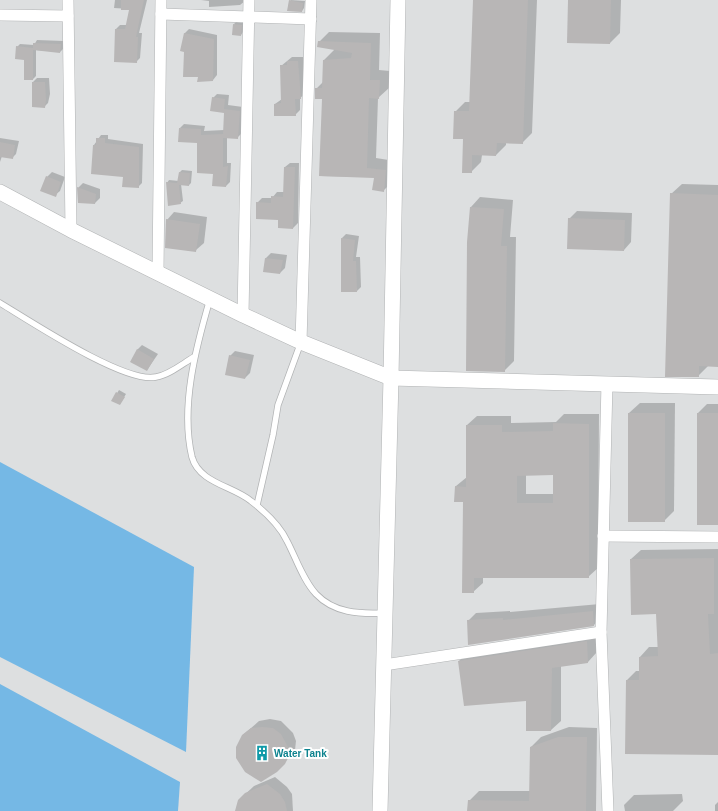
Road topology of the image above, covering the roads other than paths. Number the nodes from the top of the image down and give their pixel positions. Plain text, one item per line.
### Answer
1 (68, 0) edge
2 (161, 0) edge
3 (249, 0) edge
4 (310, 0) edge
5 (398, 0) edge
6 (161, 14) junction
7 (0, 15) edge
8 (68, 16) junction
9 (249, 16) junction
10 (310, 19) junction
11 (0, 192) edge
12 (71, 230) junction
13 (158, 272) junction
14 (210, 298) junction
15 (0, 303) edge
16 (243, 315) junction
17 (301, 342) junction
18 (194, 357) junction
19 (391, 378) junction
20 (607, 383) junction
21 (718, 387) edge
22 (257, 505) junction
23 (603, 536) junction
24 (718, 537) edge
25 (386, 613) junction
26 (601, 632) junction
27 (384, 665) junction
28 (380, 811) edge
29 (608, 811) edge

1 - 8 street
2 - 6 street
3 - 9 street
4 - 10 street
5 - 19 street
6 - 9 street
6 - 13 street
7 - 8 street
8 - 12 street
9 - 10 street
9 - 16 street
10 - 17 street
11 - 12 street
12 - 13 street
13 - 14 street
14 - 16 street
14 - 18 lane
15 - 18 lane
16 - 17 street
17 - 19 street
17 - 22 lane
18 - 22 lane
19 - 20 street
19 - 25 street
20 - 21 street
20 - 23 street
22 - 25 lane
23 - 24 street
23 - 26 street
25 - 27 street
26 - 27 street
26 - 29 street
27 - 28 street

